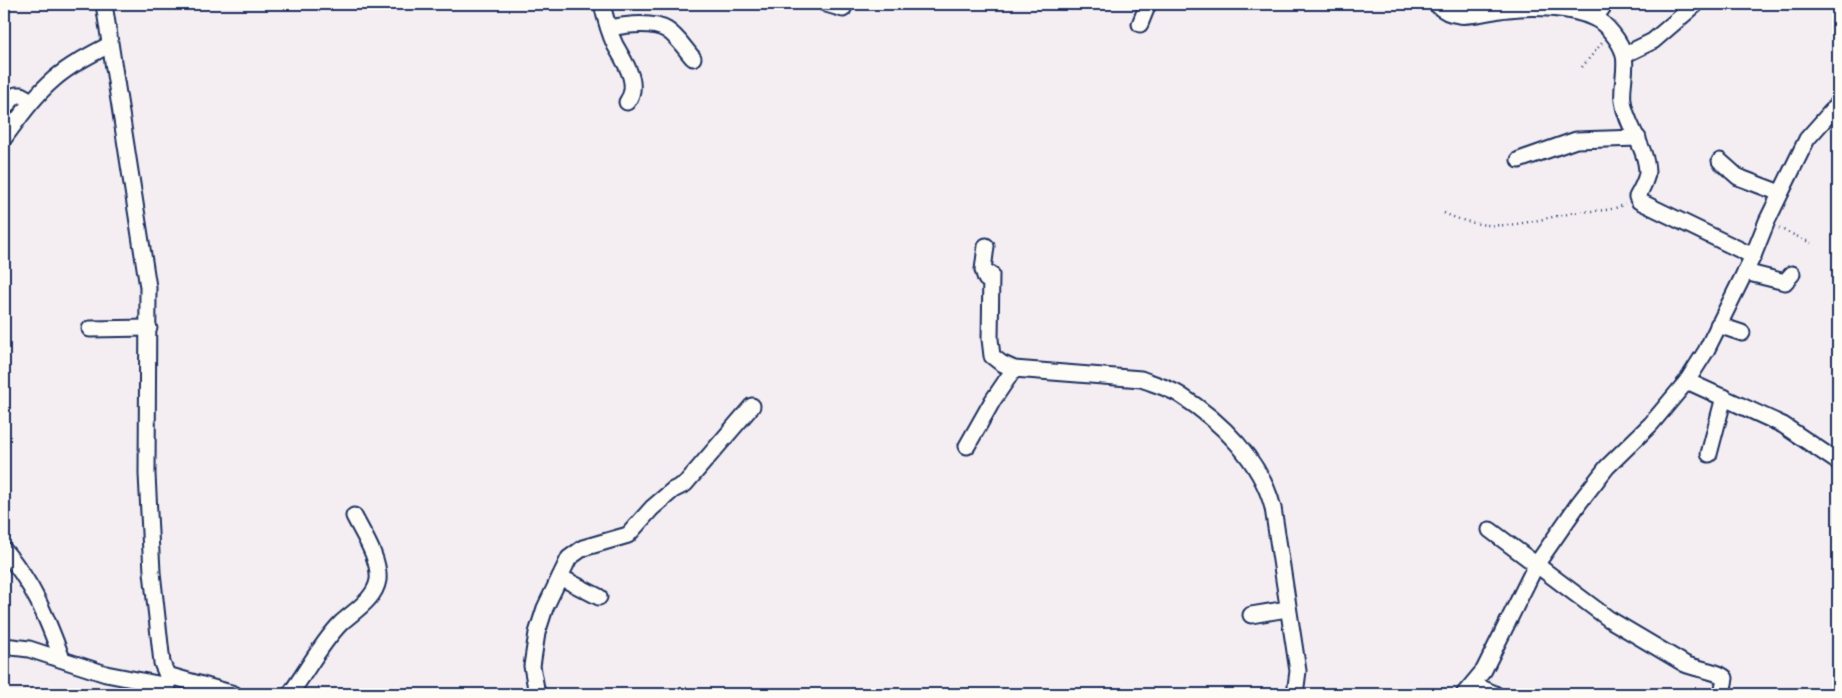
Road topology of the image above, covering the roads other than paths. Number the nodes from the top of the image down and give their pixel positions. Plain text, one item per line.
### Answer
1 (104, 4) edge
2 (602, 4) edge
3 (826, 4) edge
4 (1148, 4) edge
5 (1436, 4) edge
6 (1605, 4) edge
7 (1696, 4) edge
8 (843, 10) dead end
9 (1595, 18) junction
10 (1140, 24) dead end
11 (609, 28) junction
12 (109, 45) junction
13 (1624, 55) junction
14 (693, 58) dead end
15 (32, 101) junction
16 (628, 102) dead end
17 (1838, 104) edge
18 (4, 108) edge
19 (4, 138) edge
20 (1638, 138) junction
21 (1519, 160) dead end
22 (1720, 161) dead end
23 (1780, 193) junction
24 (986, 246) dead end
25 (1753, 256) junction
26 (1745, 272) junction
27 (1792, 274) dead end
28 (1718, 325) junction
29 (149, 328) junction
30 (90, 329) dead end
31 (1742, 333) dead end
32 (1014, 369) junction
33 (1687, 381) junction
34 (1724, 397) junction
35 (752, 406) dead end
36 (967, 446) dead end
37 (1710, 454) dead end
38 (1838, 462) edge
39 (354, 516) dead end
40 (1490, 530) dead end
41 (4, 550) edge
42 (1536, 565) junction
43 (560, 577) junction
44 (599, 596) dead end
45 (1287, 610) junction
46 (1251, 615) dead end
47 (4, 646) edge
48 (62, 659) junction
49 (168, 685) edge
50 (1469, 690) edge
51 (234, 694) edge
52 (290, 694) edge
53 (537, 694) edge
54 (1295, 694) edge
55 (1495, 694) edge
56 (1722, 694) edge

1 - 12 street
2 - 11 street
3 - 8 street
4 - 10 street
5 - 9 street
6 - 9 street
7 - 13 street
9 - 13 street
11 - 14 street
11 - 16 street
12 - 15 street
12 - 29 street
13 - 20 street
15 - 18 street
15 - 19 street
17 - 23 street
20 - 21 street
20 - 25 street
22 - 23 street
23 - 25 street
24 - 32 street
25 - 26 street
26 - 27 street
26 - 28 street
28 - 31 street
28 - 33 street
29 - 30 street
29 - 49 street
32 - 36 street
32 - 45 street
33 - 34 street
33 - 42 street
34 - 37 street
34 - 38 street
35 - 43 street
39 - 52 street
40 - 42 street
41 - 48 street
42 - 50 street
42 - 56 street
43 - 44 street
43 - 53 street
45 - 46 street
45 - 54 street
47 - 48 street
48 - 49 street
49 - 51 street
50 - 55 street

